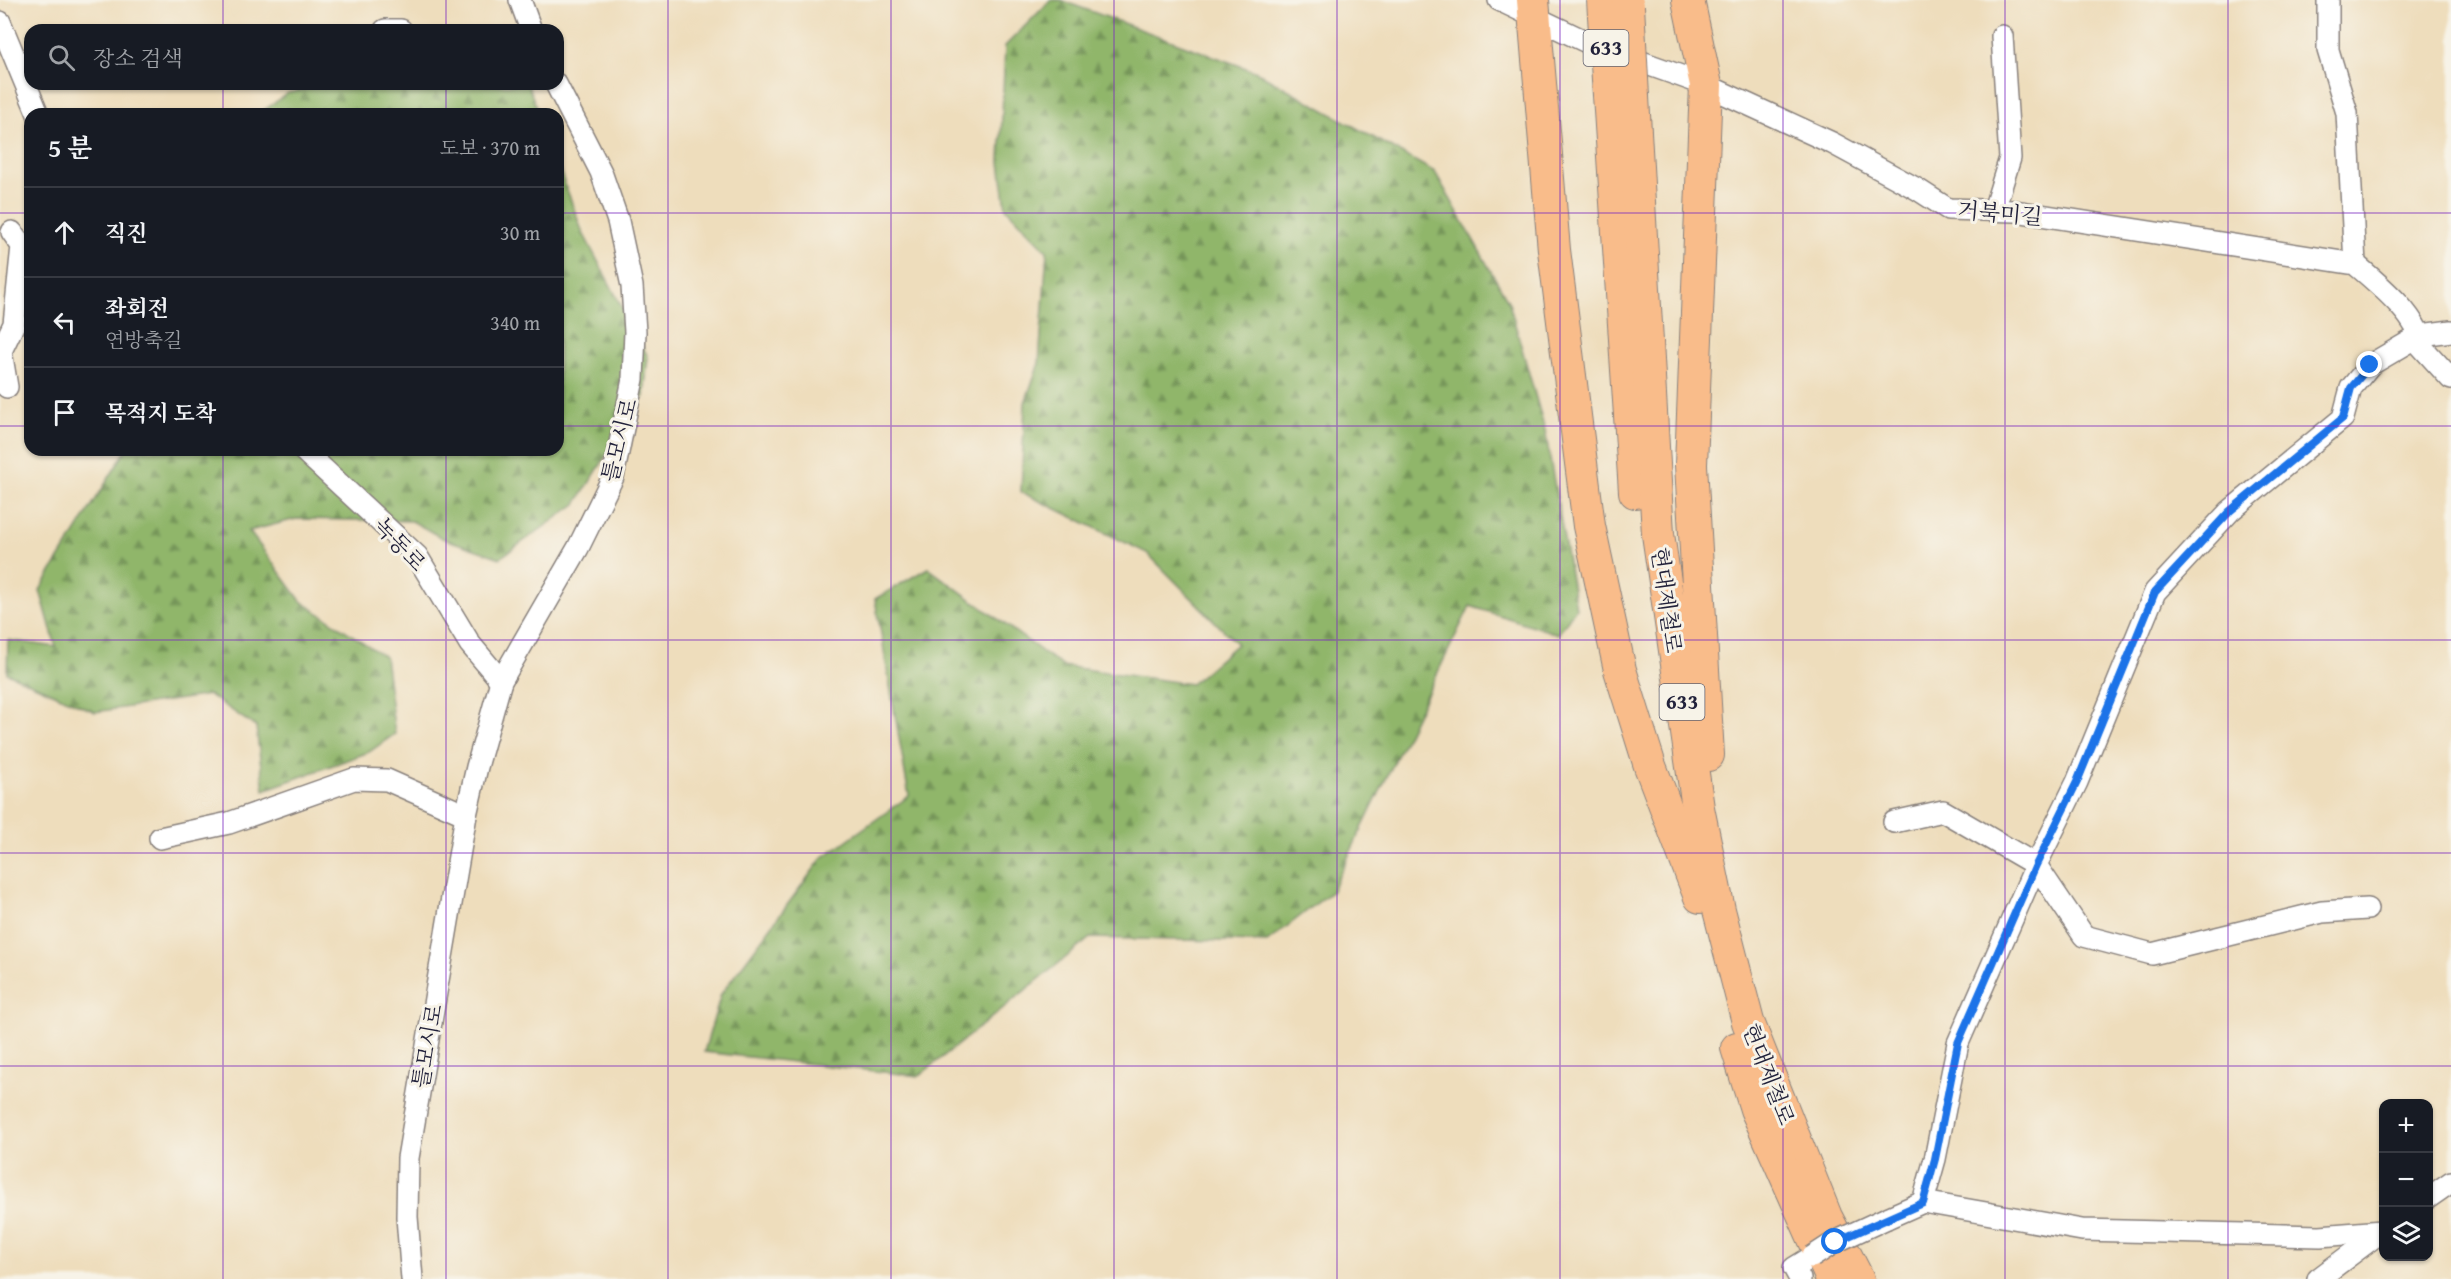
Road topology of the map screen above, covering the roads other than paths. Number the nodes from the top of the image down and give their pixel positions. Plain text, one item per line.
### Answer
1 (520, 0) edge
2 (1499, 0) edge
3 (1688, 0) edge
4 (2328, 0) edge
5 (1615, 2) edge
6 (1533, 8) edge
7 (0, 22) edge
8 (529, 24) edge
9 (2002, 36) dead end
10 (24, 80) edge
11 (1706, 85) junction
12 (28, 90) edge
13 (559, 90) edge
14 (36, 108) edge
15 (1994, 210) junction
16 (14, 231) edge
17 (2355, 264) junction
18 (2451, 331) edge
19 (2421, 335) junction
20 (2451, 379) edge
21 (7, 387) dead end
22 (309, 456) edge
23 (501, 681) junction
24 (466, 815) junction
25 (1894, 822) dead end
26 (160, 838) dead end
27 (2036, 865) junction
28 (1708, 898) junction
29 (2367, 909) dead end
30 (2451, 1182) edge
31 (2433, 1195) edge
32 (1923, 1203) junction
33 (2379, 1231) edge
34 (2379, 1234) edge
35 (1822, 1268) edge
36 (412, 1279) edge
37 (1800, 1279) edge
38 (1858, 1279) edge
39 (2318, 1279) edge

1 - 8 street
2 - 6 street, 거북미길
3 - 11 highway
4 - 17 street
5 - 28 highway, 현대제철로 / 633, bridge
6 - 11 street, 거북미길
6 - 28 highway
7 - 10 street
9 - 15 street
11 - 15 street, 거북미길
11 - 28 highway
12 - 14 street
13 - 23 street, 틀모시로
15 - 17 street, 거북미길
16 - 21 street
17 - 19 street
18 - 19 street
19 - 20 street
19 - 27 street
22 - 23 street, 녹동로
23 - 24 street, 틀모시로
24 - 26 street
24 - 36 street, 틀모시로
25 - 27 street
27 - 29 street
27 - 32 street
28 - 35 highway, 현대제철로 / 633
28 - 38 highway, 현대제철로 / 633
30 - 31 street
32 - 33 street
32 - 35 street, bridge
34 - 39 street
35 - 37 street

